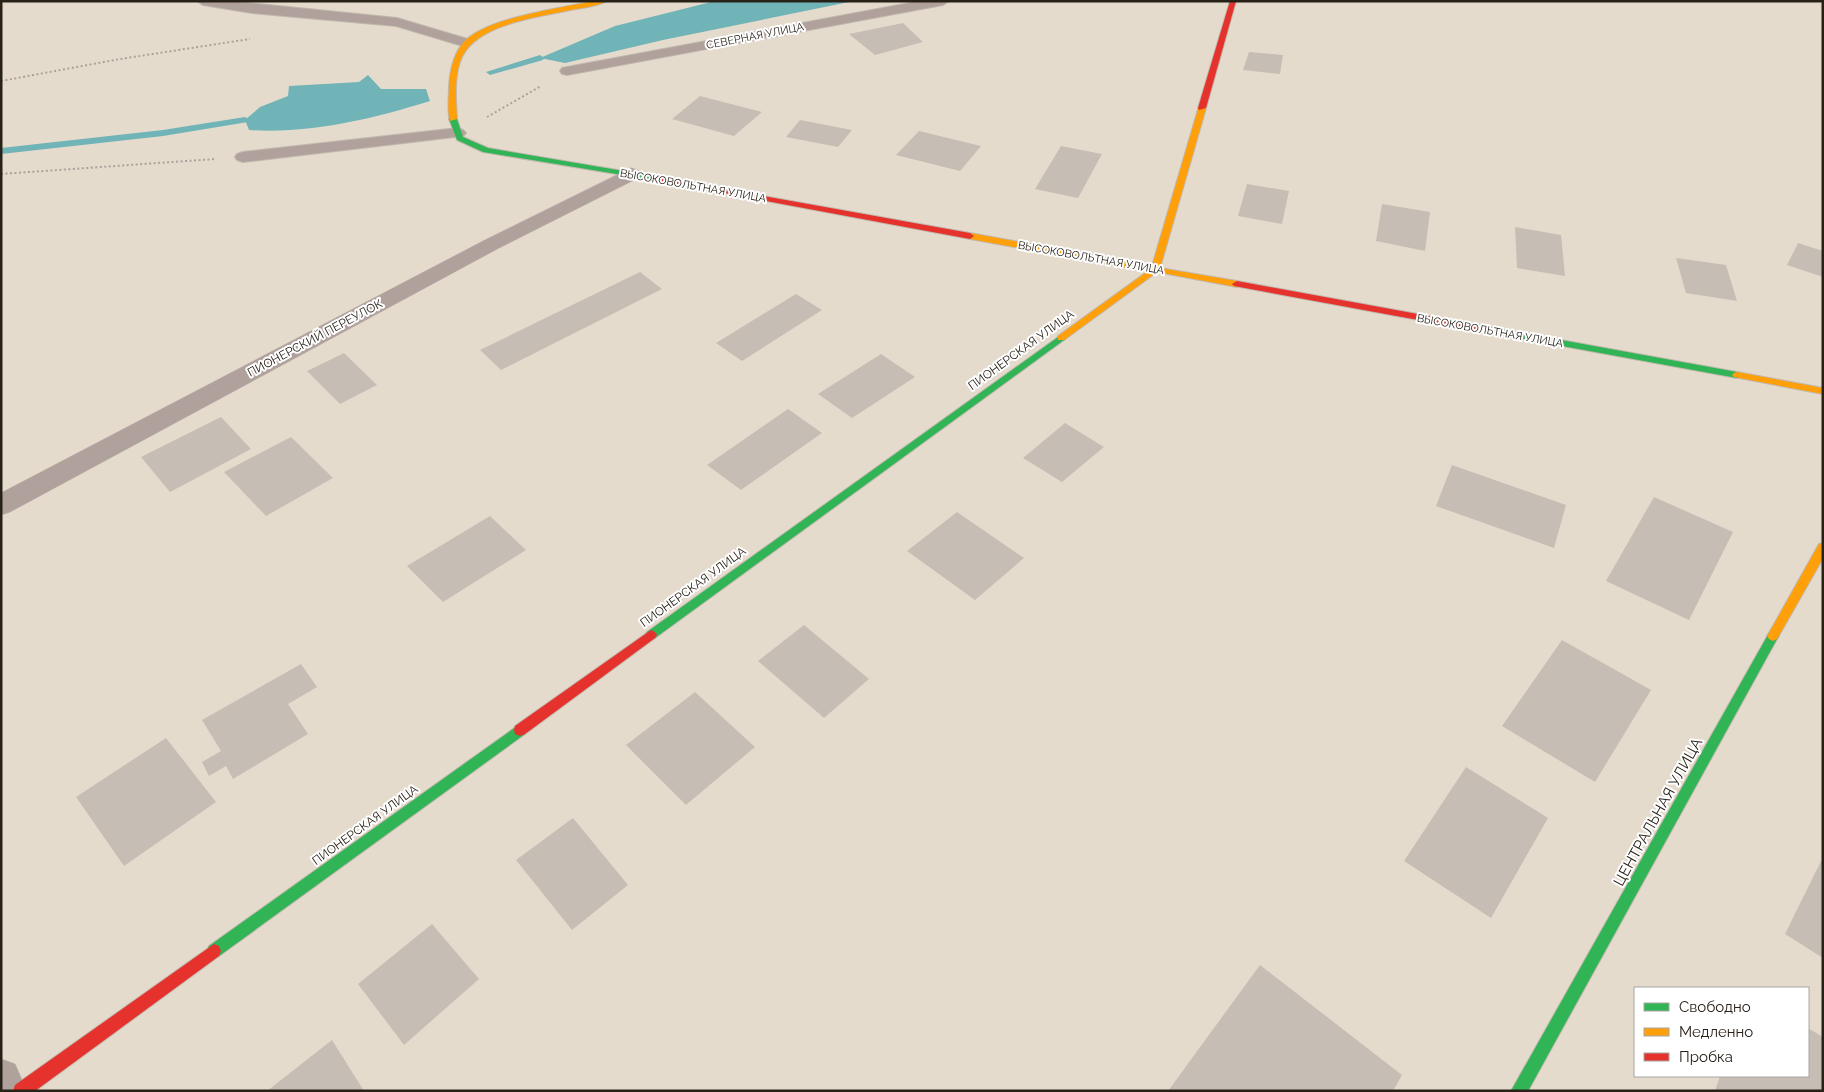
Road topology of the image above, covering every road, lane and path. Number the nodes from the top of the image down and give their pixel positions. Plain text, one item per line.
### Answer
1 (203, 1) edge
2 (342, 1) edge
3 (604, 1) edge
4 (942, 1) edge
5 (1233, 1) edge
6 (342, 19) junction
7 (256, 39) dead end
8 (466, 43) junction
9 (567, 72) joint
10 (1, 81) edge
11 (480, 121) dead end
12 (458, 133) junction
13 (244, 157) joint
14 (1, 174) edge
15 (631, 174) junction
16 (1155, 270) junction
17 (1823, 391) edge
18 (1, 505) edge
19 (1823, 547) edge
20 (1, 1078) edge
21 (8, 1091) edge
22 (21, 1091) edge
23 (1520, 1091) edge

1 - 6 lane
2 - 6 lane
3 - 8 street
4 - 9 lane, СЕВЕРНАЯ УЛИЦА
5 - 16 street
6 - 8 lane
7 - 10 path
8 - 12 street
9 - 11 path
12 - 13 lane
12 - 15 street, ВЫСОКОВОЛЬТНАЯ УЛИЦА
13 - 14 path
15 - 16 street, ВЫСОКОВОЛЬТНАЯ УЛИЦА
15 - 18 street, ПИОНЕРСКИЙ ПЕРЕУЛОК
16 - 17 street, ВЫСОКОВОЛЬТНАЯ УЛИЦА
16 - 22 street, ПИОНЕРСКАЯ УЛИЦА
19 - 23 street, ЦЕНТРАЛЬНАЯ УЛИЦА
20 - 21 street

